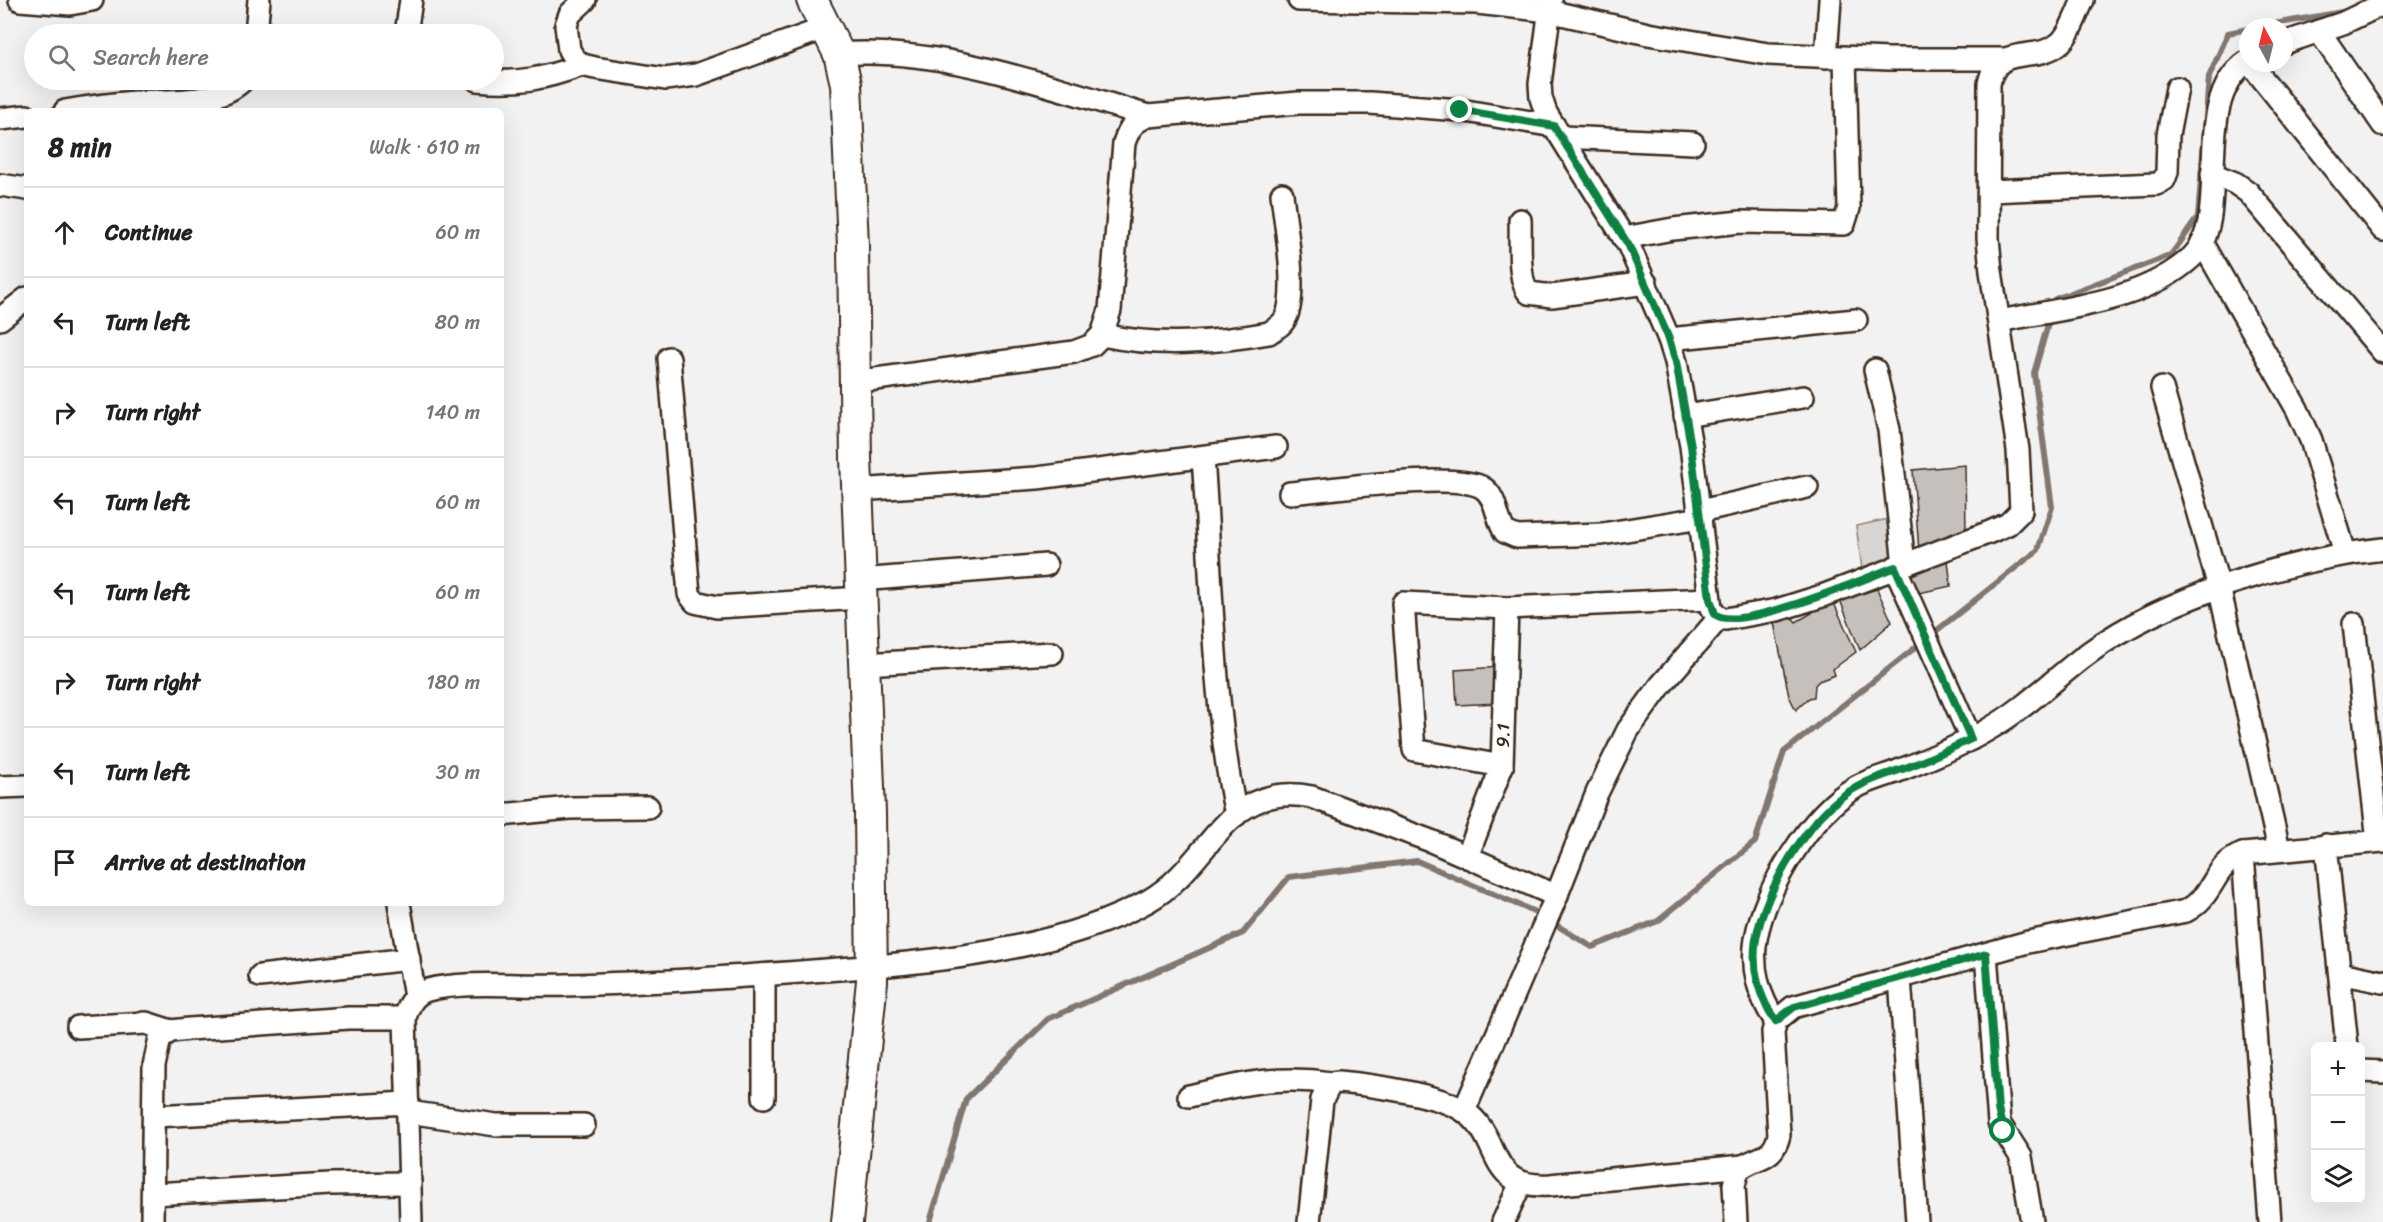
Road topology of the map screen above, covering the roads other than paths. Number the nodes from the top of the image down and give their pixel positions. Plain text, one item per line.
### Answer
1 (20, 0) edge
2 (93, 0) edge
3 (240, 0) edge
4 (257, 0) edge
5 (411, 0) edge
6 (585, 0) edge
7 (812, 0) edge
8 (1299, 0) edge
9 (1830, 0) edge
10 (2083, 0) edge
11 (1409, 1) edge
12 (2383, 4) edge
13 (1550, 5) edge
14 (256, 24) edge
15 (407, 24) edge
16 (2319, 31) junction
17 (2293, 40) edge
18 (833, 41) junction
19 (1836, 58) junction
20 (2003, 59) junction
21 (582, 65) junction
22 (2239, 71) edge
23 (2257, 72) edge
24 (504, 82) edge
25 (2177, 88) dead end
26 (226, 90) edge
27 (89, 108) edge
28 (24, 116) edge
29 (1148, 116) junction
30 (0, 119) edge
31 (2383, 125) edge
32 (1558, 131) junction
33 (1693, 143) dead end
34 (2212, 174) junction
35 (0, 185) edge
36 (24, 189) edge
37 (1990, 191) junction
38 (1282, 194) dead end
39 (1520, 220) dead end
40 (2383, 230) edge
41 (1624, 238) junction
42 (2202, 242) junction
43 (1646, 283) junction
44 (24, 300) edge
45 (0, 319) edge
46 (1856, 320) dead end
47 (1999, 321) junction
48 (1102, 335) junction
49 (1669, 339) junction
50 (2383, 352) edge
51 (669, 358) dead end
52 (1875, 370) dead end
53 (854, 381) junction
54 (2162, 388) dead end
55 (1803, 397) dead end
56 (1685, 416) junction
57 (1276, 447) dead end
58 (1203, 458) junction
59 (1807, 487) dead end
60 (857, 490) junction
61 (1290, 493) dead end
62 (1701, 515) junction
63 (2383, 549) edge
64 (2345, 553) junction
65 (1046, 565) dead end
66 (1900, 566) junction
67 (2219, 587) junction
68 (861, 589) junction
69 (1710, 599) junction
70 (1507, 608) junction
71 (1719, 618) junction
72 (2354, 624) dead end
73 (1052, 653) dead end
74 (864, 664) junction
75 (1971, 739) junction
76 (1502, 766) junction
77 (24, 786) edge
78 (0, 787) edge
79 (648, 807) dead end
80 (504, 815) edge
81 (1236, 815) junction
82 (2381, 841) edge
83 (2326, 845) junction
84 (2279, 849) junction
85 (2243, 854) junction
86 (1467, 857) junction
87 (1556, 899) junction
88 (400, 906) edge
89 (1986, 954) junction
90 (409, 959) junction
91 (872, 967) junction
92 (2340, 973) junction
93 (764, 975) junction
94 (260, 976) dead end
95 (1900, 978) junction
96 (2383, 982) edge
97 (415, 997) junction
98 (405, 1018) junction
99 (1776, 1021) junction
100 (78, 1027) dead end
101 (171, 1031) junction
102 (2347, 1042) edge
103 (2365, 1071) edge
104 (2383, 1072) edge
105 (1331, 1083) junction
106 (1189, 1096) dead end
107 (764, 1097) dead end
108 (408, 1107) junction
109 (1464, 1111) junction
110 (154, 1116) junction
111 (584, 1125) dead end
112 (1743, 1166) junction
113 (1521, 1183) junction
114 (410, 1184) junction
115 (153, 1194) junction
116 (152, 1222) edge
117 (411, 1222) edge
118 (847, 1222) edge
119 (1308, 1222) edge
120 (1503, 1222) edge
121 (1736, 1222) edge
122 (1917, 1222) edge
123 (2032, 1222) edge
124 (2270, 1222) edge

1 - 2 street
3 - 4 street
4 - 14 street
5 - 15 street
6 - 21 street
7 - 18 main road
8 - 11 street
9 - 19 street
10 - 20 street
11 - 13 street
12 - 16 street
13 - 19 street
13 - 32 street
16 - 17 street
16 - 31 street
18 - 21 street
18 - 29 street
18 - 53 main road
19 - 20 street
19 - 41 street
20 - 37 street
21 - 24 street
22 - 34 street
23 - 40 street
25 - 37 street
26 - 27 street
28 - 30 street
29 - 32 street
29 - 48 street
32 - 33 street
32 - 41 street
34 - 42 street
34 - 50 street
35 - 36 street
37 - 47 street
38 - 48 street
39 - 43 street
41 - 43 street
42 - 47 street
42 - 64 street
43 - 49 street
44 - 45 street
46 - 49 street
47 - 66 street
48 - 53 street
49 - 56 street
51 - 68 street
52 - 66 street
53 - 60 main road
54 - 67 street
55 - 56 street
56 - 62 street
57 - 58 street
58 - 60 street
58 - 81 street
59 - 62 street
60 - 68 main road
61 - 62 street
62 - 69 street
63 - 64 street
64 - 67 street
65 - 68 street
66 - 71 street
66 - 75 street
67 - 75 street
67 - 84 street
68 - 74 main road
69 - 70 street
69 - 71 street
70 - 76 street, 9.1
70 - 76 street
71 - 87 street
72 - 82 street
73 - 74 street
74 - 91 main road
75 - 99 street
76 - 86 street, 9.1
77 - 78 street
79 - 80 street
81 - 86 street
81 - 91 street
82 - 83 street
83 - 84 street
83 - 92 street
84 - 85 street
85 - 89 street
85 - 124 street
86 - 87 street
87 - 109 street
88 - 90 street
89 - 95 street
89 - 123 street
90 - 94 street
90 - 97 street
91 - 93 street
91 - 118 main road
92 - 96 street
92 - 102 street
93 - 97 street
93 - 107 street
95 - 99 street
95 - 122 street
97 - 98 street
98 - 101 street
98 - 108 street
99 - 112 street
100 - 101 street
101 - 110 street
103 - 104 street
105 - 106 street
105 - 109 street
105 - 119 street
108 - 110 street
108 - 111 street
108 - 114 street
109 - 113 street
110 - 115 street
112 - 113 street
112 - 121 street
113 - 120 street
114 - 115 street
114 - 117 street
115 - 116 street

